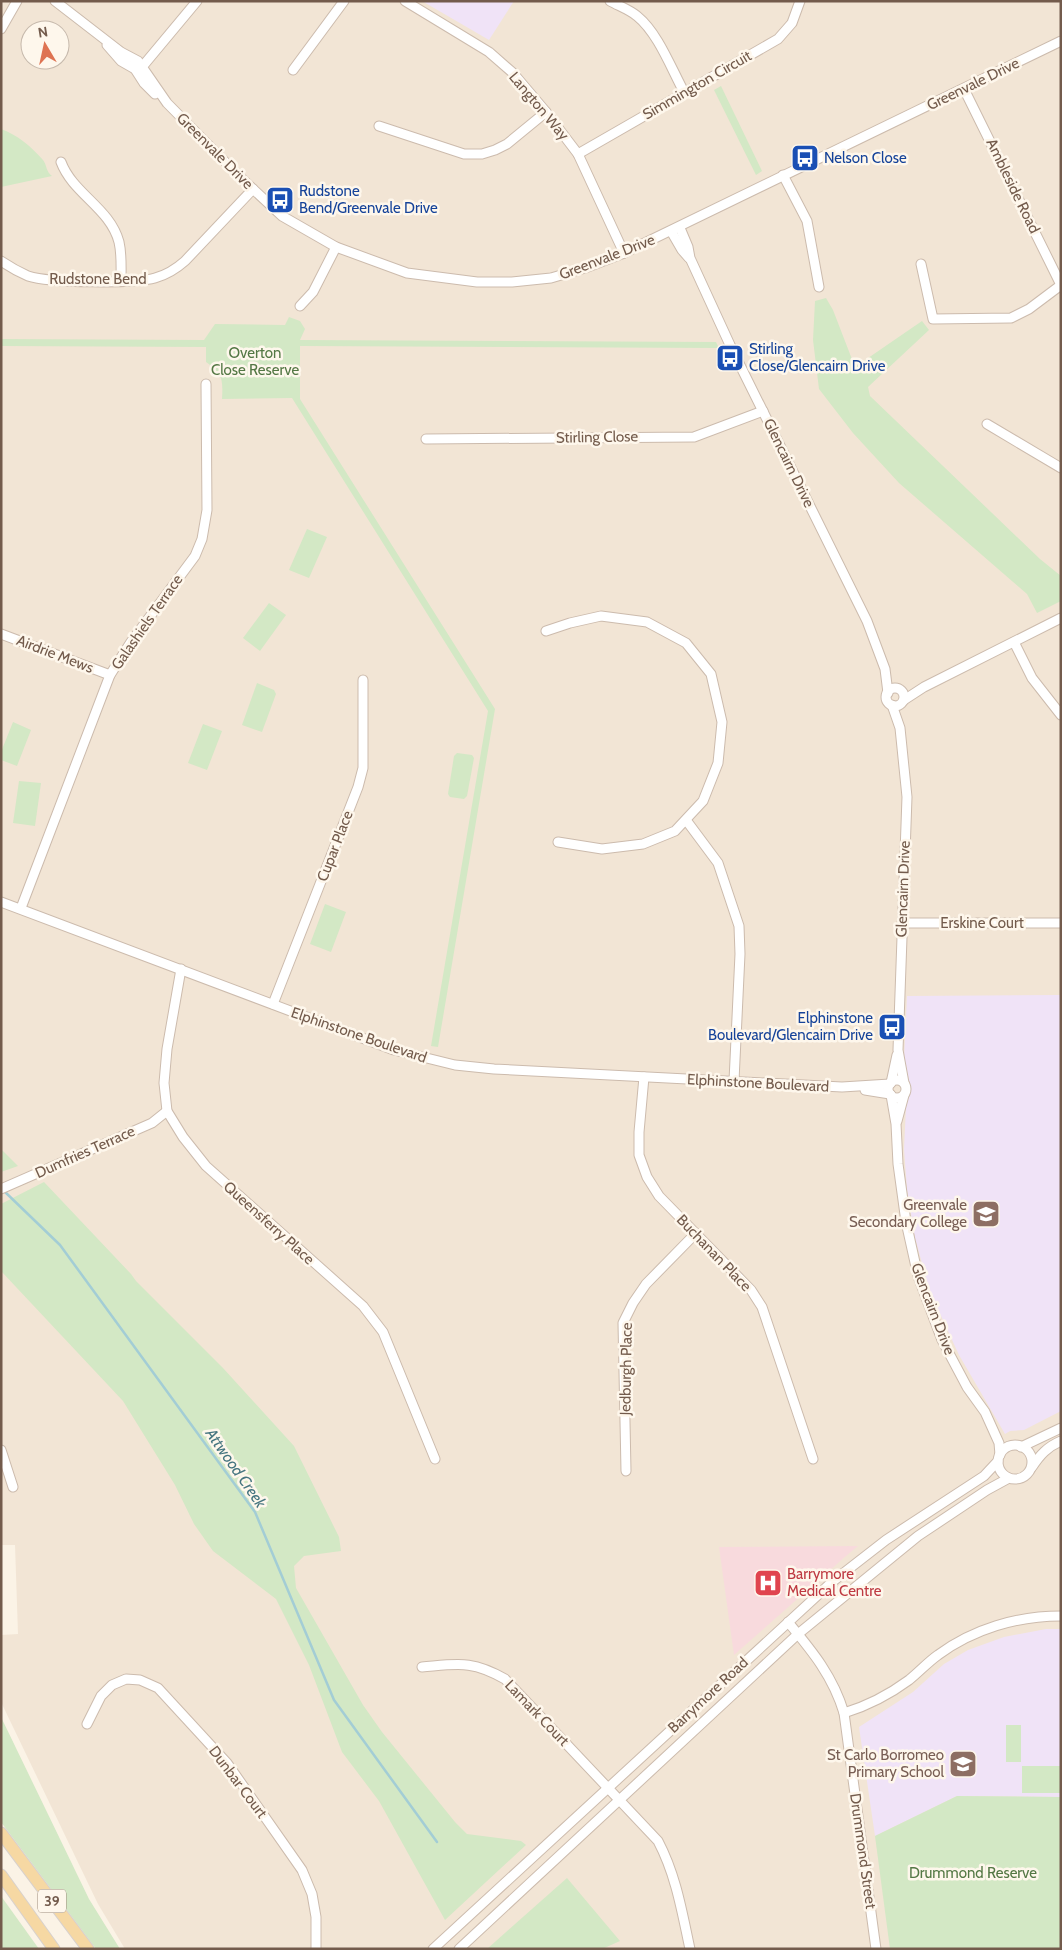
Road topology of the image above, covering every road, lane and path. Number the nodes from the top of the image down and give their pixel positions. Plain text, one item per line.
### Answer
1 (17, 1) edge
2 (55, 1) edge
3 (197, 1) edge
4 (344, 1) edge
5 (405, 1) edge
6 (610, 1) edge
7 (800, 1) edge
8 (1, 30) edge
9 (1061, 41) edge
10 (138, 66) junction
11 (293, 70) dead end
12 (964, 89) junction
13 (684, 92) junction
14 (546, 112) junction
15 (379, 126) dead end
16 (578, 154) junction
17 (61, 162) dead end
18 (783, 175) junction
19 (253, 190) junction
20 (675, 229) junction
21 (336, 247) junction
22 (624, 253) junction
23 (2, 262) edge
24 (920, 264) dead end
25 (121, 281) junction
26 (1061, 285) edge
27 (818, 287) dead end
28 (300, 306) dead end
29 (206, 384) dead end
30 (764, 411) junction
31 (987, 424) dead end
32 (426, 439) dead end
33 (1061, 468) edge
34 (1061, 618) edge
35 (546, 631) dead end
36 (1, 634) edge
37 (1014, 642) junction
38 (885, 669) junction
39 (110, 675) junction
40 (363, 680) dead end
41 (888, 693) junction
42 (901, 695) junction
43 (892, 705) junction
44 (1061, 715) edge
45 (900, 728) junction
46 (686, 820) junction
47 (558, 842) dead end
48 (1, 902) edge
49 (21, 908) junction
50 (902, 923) junction
51 (1061, 923) edge
52 (181, 969) junction
53 (273, 1004) junction
54 (898, 1050) junction
55 (644, 1077) junction
56 (734, 1081) junction
57 (904, 1083) junction
58 (890, 1084) junction
59 (855, 1088) junction
60 (890, 1095) junction
61 (904, 1096) junction
62 (167, 1111) junction
63 (896, 1124) junction
64 (1, 1190) edge
65 (696, 1233) junction
66 (991, 1426) junction
67 (1061, 1428) edge
68 (1061, 1441) edge
69 (1018, 1446) junction
70 (1, 1450) edge
71 (999, 1458) junction
72 (434, 1459) dead end
73 (813, 1459) dead end
74 (1031, 1468) junction
75 (626, 1471) dead end
76 (1009, 1478) junction
77 (13, 1486) dead end
78 (1061, 1616) edge
79 (788, 1622) junction
80 (798, 1634) junction
81 (422, 1668) dead end
82 (844, 1713) junction
83 (87, 1724) dead end
84 (608, 1787) junction
85 (619, 1801) junction
86 (1, 1833) edge
87 (1, 1875) edge
88 (54, 1949) edge
89 (88, 1949) edge
90 (316, 1949) edge
91 (433, 1949) edge
92 (459, 1949) edge
93 (690, 1949) edge
94 (876, 1949) edge

1 - 8 street
2 - 10 street, Greenvale Drive
3 - 10 street
4 - 11 street
5 - 14 street, Langton Way
6 - 13 street
7 - 13 street, Simmington Circuit
9 - 12 street, Greenvale Drive
10 - 19 street, Greenvale Drive
12 - 18 street, Greenvale Drive
12 - 26 street, Ambleside Road
13 - 16 street, Simmington Circuit
14 - 15 street
14 - 16 street, Langton Way
16 - 22 street, Langton Way
17 - 25 street
18 - 20 street, Greenvale Drive
18 - 27 street
19 - 21 street, Greenvale Drive
19 - 25 street, Rudstone Bend
20 - 22 street, Greenvale Drive
20 - 30 street, Glencairn Drive
21 - 22 street, Greenvale Drive
21 - 28 street
23 - 25 street, Rudstone Bend
24 - 26 street
29 - 39 street, Galashiels Terrace
30 - 32 street, Stirling Close
30 - 38 street, Glencairn Drive
31 - 33 street
34 - 37 street
35 - 46 street
36 - 39 street, Airdrie Mews
37 - 42 street
37 - 44 street
38 - 41 street, Glencairn Drive
38 - 42 street, Glencairn Drive
39 - 49 street, Galashiels Terrace
40 - 53 street, Cupar Place
41 - 42 street
41 - 43 street, Glencairn Drive
42 - 43 street
42 - 45 street, Glencairn Drive
43 - 45 street, Glencairn Drive
45 - 50 street, Glencairn Drive
46 - 47 street
46 - 56 street
48 - 49 street, Elphinstone Boulevard
49 - 52 street, Elphinstone Boulevard
50 - 51 street, Erskine Court
50 - 54 street, Glencairn Drive
52 - 53 street, Elphinstone Boulevard
52 - 62 street, Queensferry Place
53 - 55 street, Elphinstone Boulevard
54 - 57 street, Glencairn Drive
54 - 58 street, Glencairn Drive
55 - 56 street, Elphinstone Boulevard
55 - 65 street, Buchanan Place
56 - 59 street, Elphinstone Boulevard
57 - 58 street
57 - 61 street
58 - 59 street, Elphinstone Boulevard
58 - 60 street
59 - 60 street, Elphinstone Boulevard
60 - 61 street
60 - 63 street, Glencairn Drive
61 - 63 street, Glencairn Drive
62 - 64 street, Dumfries Terrace
62 - 72 street, Queensferry Place
63 - 66 street, Glencairn Drive
65 - 73 street, Buchanan Place
65 - 75 street, Jedburgh Place
66 - 69 street, Glencairn Drive
66 - 71 street, Glencairn Drive
67 - 69 street
68 - 74 street
69 - 71 street
69 - 74 street
70 - 77 street
71 - 76 street
71 - 79 street, Barrymore Road
74 - 76 street
76 - 80 street, Barrymore Road
78 - 82 street
79 - 80 street, Drummond Street
79 - 84 street, Barrymore Road
80 - 82 street, Drummond Street
80 - 85 street, Barrymore Road
81 - 84 street, Lamark Court
82 - 94 street, Drummond Street
83 - 90 street, Dunbar Court
84 - 85 street, Lamark Court
84 - 91 street, Barrymore Road
85 - 92 street, Barrymore Road
85 - 93 street, Lamark Court
86 - 89 main road, 39
87 - 88 main road, 39

